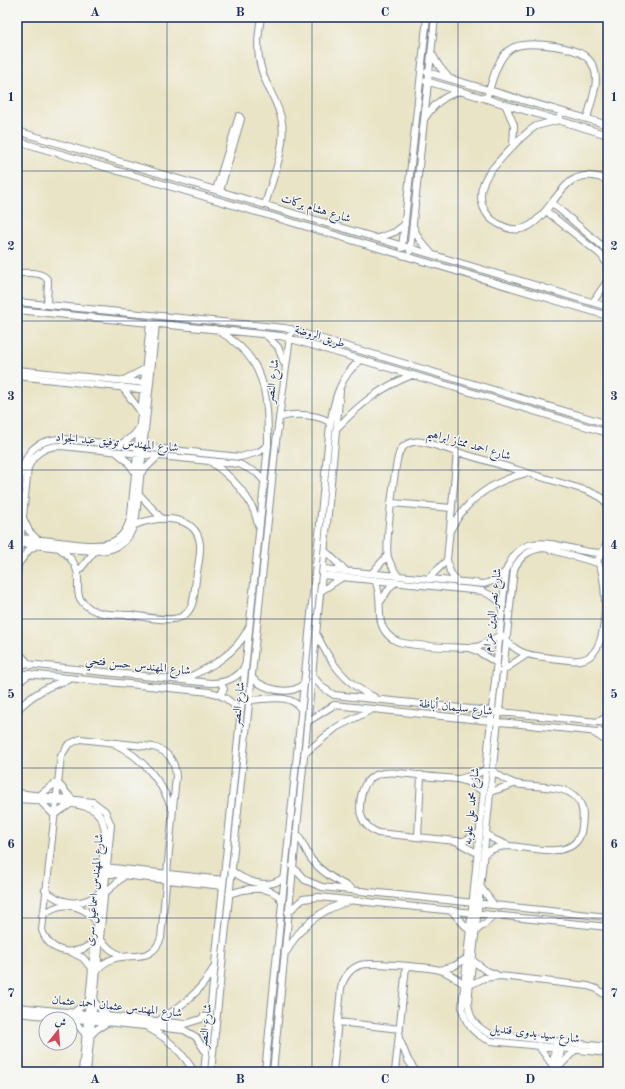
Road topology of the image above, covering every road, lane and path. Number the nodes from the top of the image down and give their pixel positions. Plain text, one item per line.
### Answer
1 (261, 17) edge
2 (427, 17) edge
3 (435, 17) edge
4 (431, 52) junction
5 (421, 70) junction
6 (429, 72) junction
7 (450, 78) junction
8 (420, 79) junction
9 (428, 82) junction
10 (489, 90) junction
11 (460, 91) junction
12 (486, 99) junction
13 (505, 104) junction
14 (561, 112) junction
15 (424, 119) junction
16 (587, 119) junction
17 (559, 120) junction
18 (608, 125) edge
19 (17, 131) edge
20 (608, 134) edge
21 (17, 141) edge
22 (513, 146) junction
23 (170, 177) junction
24 (608, 180) edge
25 (168, 186) junction
26 (218, 191) junction
27 (552, 203) junction
28 (265, 205) junction
29 (282, 210) junction
30 (546, 211) junction
31 (280, 218) junction
32 (405, 224) junction
33 (413, 226) junction
34 (587, 233) junction
35 (377, 238) junction
36 (581, 240) junction
37 (402, 245) junction
38 (411, 248) junction
39 (608, 251) edge
40 (402, 254) junction
41 (432, 254) junction
42 (410, 257) junction
43 (608, 265) edge
44 (17, 273) edge
45 (608, 280) edge
46 (563, 294) junction
47 (17, 302) edge
48 (561, 302) junction
49 (593, 302) junction
50 (47, 305) junction
51 (63, 306) junction
52 (608, 307) edge
53 (83, 308) junction
54 (17, 310) edge
55 (62, 315) junction
56 (83, 316) junction
57 (608, 316) edge
58 (153, 323) junction
59 (215, 329) junction
60 (291, 329) junction
61 (264, 334) junction
62 (289, 338) junction
63 (337, 343) junction
64 (334, 352) junction
65 (360, 360) junction
66 (146, 369) junction
67 (17, 370) edge
68 (284, 373) junction
69 (412, 375) junction
70 (17, 376) edge
71 (26, 377) junction
72 (17, 381) edge
73 (122, 384) junction
74 (341, 384) junction
75 (147, 386) junction
76 (526, 400) junction
77 (543, 405) junction
78 (524, 408) junction
79 (141, 412) junction
80 (541, 413) junction
81 (279, 418) junction
82 (608, 424) edge
83 (330, 425) junction
84 (139, 428) junction
85 (337, 428) junction
86 (608, 433) edge
87 (145, 436) junction
88 (276, 442) junction
89 (268, 443) junction
90 (120, 445) junction
91 (140, 447) junction
92 (157, 449) junction
93 (116, 452) junction
94 (457, 452) junction
95 (140, 454) junction
96 (158, 456) junction
97 (209, 461) junction
98 (138, 472) junction
99 (527, 473) junction
100 (265, 482) junction
101 (139, 494) junction
102 (322, 497) junction
103 (330, 498) junction
104 (392, 503) junction
105 (608, 505) edge
106 (452, 508) junction
107 (17, 509) edge
108 (23, 518) junction
109 (161, 518) junction
110 (135, 525) junction
111 (260, 531) junction
112 (450, 532) junction
113 (19, 541) edge
114 (608, 541) edge
115 (38, 543) junction
116 (59, 548) junction
117 (325, 551) junction
118 (94, 552) junction
119 (603, 552) edge
120 (387, 556) junction
121 (447, 560) junction
122 (598, 563) junction
123 (18, 564) junction
124 (601, 569) junction
125 (506, 571) junction
126 (78, 572) junction
127 (323, 572) junction
128 (608, 572) edge
129 (17, 574) edge
130 (346, 574) junction
131 (372, 574) junction
132 (397, 579) junction
133 (428, 579) junction
134 (375, 580) junction
135 (457, 582) junction
136 (608, 584) edge
137 (254, 587) junction
138 (261, 588) junction
139 (483, 588) junction
140 (321, 591) junction
141 (605, 592) junction
142 (381, 601) junction
143 (503, 605) junction
144 (250, 620) junction
145 (316, 634) junction
146 (504, 636) junction
147 (308, 641) junction
148 (316, 642) junction
149 (470, 648) junction
150 (17, 651) edge
151 (526, 655) junction
152 (246, 659) junction
153 (497, 662) junction
154 (17, 663) edge
155 (30, 664) junction
156 (502, 671) junction
157 (17, 673) edge
158 (30, 674) junction
159 (312, 675) junction
160 (252, 678) junction
161 (75, 679) junction
162 (183, 680) junction
163 (17, 683) edge
164 (221, 683) junction
165 (303, 684) junction
166 (220, 695) junction
167 (334, 695) junction
168 (242, 700) junction
169 (250, 700) junction
170 (379, 700) junction
171 (334, 705) junction
172 (301, 709) junction
173 (374, 709) junction
174 (17, 710) edge
175 (495, 712) junction
176 (608, 717) edge
177 (240, 718) junction
178 (307, 722) junction
179 (494, 722) junction
180 (596, 722) junction
181 (608, 723) edge
182 (592, 732) junction
183 (608, 733) edge
184 (110, 742) junction
185 (608, 742) edge
186 (304, 754) junction
187 (489, 770) junction
188 (421, 776) junction
189 (457, 779) junction
190 (58, 782) junction
191 (516, 784) junction
192 (487, 792) junction
193 (17, 793) edge
194 (292, 795) junction
195 (300, 795) junction
196 (232, 796) junction
197 (240, 797) junction
198 (17, 798) edge
199 (40, 798) junction
200 (55, 799) junction
201 (71, 801) junction
202 (173, 811) junction
203 (54, 815) junction
204 (296, 832) junction
205 (482, 833) junction
206 (418, 837) junction
207 (456, 841) junction
208 (509, 846) junction
209 (480, 854) junction
210 (292, 866) junction
211 (104, 870) junction
212 (231, 870) junction
213 (124, 876) junction
214 (166, 877) junction
215 (284, 877) junction
216 (223, 883) junction
217 (313, 885) junction
218 (480, 885) junction
219 (45, 890) junction
220 (356, 891) junction
221 (102, 893) junction
222 (229, 894) junction
223 (312, 897) junction
224 (354, 900) junction
225 (282, 901) junction
226 (475, 903) junction
227 (71, 904) junction
228 (494, 905) junction
229 (451, 910) junction
230 (288, 912) junction
231 (474, 913) junction
232 (495, 915) junction
233 (42, 916) junction
234 (608, 917) edge
235 (96, 921) junction
236 (608, 927) edge
237 (218, 930) junction
238 (472, 930) junction
239 (225, 931) junction
240 (97, 940) junction
241 (71, 952) junction
242 (285, 954) junction
243 (121, 956) junction
244 (469, 959) junction
245 (215, 966) junction
246 (406, 967) junction
247 (95, 969) junction
248 (440, 970) junction
249 (500, 976) junction
250 (467, 984) junction
251 (608, 997) edge
252 (92, 1001) junction
253 (17, 1007) edge
254 (210, 1010) junction
255 (42, 1011) edge
256 (78, 1012) edge
257 (17, 1013) edge
258 (38, 1014) edge
259 (78, 1017) edge
260 (90, 1018) junction
261 (108, 1019) junction
262 (158, 1021) junction
263 (78, 1022) edge
264 (195, 1022) junction
265 (338, 1022) junction
266 (147, 1027) junction
267 (400, 1028) junction
268 (88, 1034) junction
269 (192, 1034) junction
270 (269, 1037) junction
271 (399, 1037) junction
272 (277, 1038) junction
273 (538, 1043) junction
274 (558, 1048) junction
275 (576, 1049) junction
276 (607, 1049) edge
277 (206, 1052) junction
278 (608, 1058) edge
279 (85, 1069) edge
280 (556, 1069) edge
281 (76, 1072) edge
282 (92, 1072) edge
283 (194, 1072) edge
284 (204, 1072) edge
285 (211, 1072) edge
286 (265, 1072) edge
287 (273, 1072) edge
288 (333, 1072) edge
289 (395, 1072) edge
290 (416, 1072) edge

1 - 28 street
2 - 5 street
3 - 4 street
4 - 6 street
4 - 7 street
5 - 6 street
5 - 8 street
6 - 7 street
6 - 9 street
7 - 10 street
8 - 9 street
8 - 32 street
9 - 11 street
9 - 15 street
10 - 12 street
10 - 14 street
10 - 16 street
11 - 12 street
11 - 15 street
12 - 13 street
13 - 17 street
13 - 22 street
14 - 16 street
14 - 17 street
15 - 33 street
16 - 18 street
17 - 20 street
17 - 22 street
19 - 23 street, شارع هشام بركات
21 - 25 street, شارع هشام بركات
22 - 30 street
23 - 25 street
23 - 26 street, شارع هشام بركات
24 - 27 street
25 - 31 street, شارع هشام بركات
26 - 26 street
26 - 28 street, شارع هشام بركات
27 - 30 street
27 - 34 street
28 - 29 street, شارع هشام بركات
29 - 31 street
29 - 35 street, شارع هشام بركات
30 - 36 street
31 - 40 street, شارع هشام بركات
32 - 35 street
32 - 37 street
33 - 38 street
33 - 41 street
34 - 36 street
34 - 39 street
35 - 37 street, شارع هشام بركات
36 - 43 street
37 - 38 street, شارع هشام بركات
37 - 40 street
38 - 41 street, شارع هشام بركات
38 - 42 street
40 - 42 street, شارع هشام بركات
41 - 46 street, شارع هشام بركات
42 - 48 street, شارع هشام بركات
44 - 50 street
45 - 49 street
46 - 48 street
46 - 49 street, شارع هشام بركات
47 - 50 street, طريق الروضة
48 - 57 street, شارع هشام بركات
49 - 52 street, شارع هشام بركات
50 - 51 street, طريق الروضة
51 - 53 street, طريق الروضة
51 - 55 street
53 - 56 street
53 - 60 street, طريق الروضة
54 - 55 street, طريق الروضة
55 - 56 street, طريق الروضة
56 - 58 street, طريق الروضة
58 - 59 street, طريق الروضة
58 - 66 street
58 - 75 street
59 - 61 street, طريق الروضة
59 - 89 street
60 - 62 street, شارع النصر
60 - 63 street, طريق الروضة
61 - 62 street, طريق الروضة
61 - 68 street
62 - 64 street, طريق الروضة
62 - 68 street, شارع النصر
63 - 64 street
63 - 76 street, طريق الروضة
64 - 65 street, طريق الروضة
65 - 69 street, طريق الروضة
65 - 74 street
66 - 73 street
66 - 75 street
67 - 73 street
68 - 81 street, شارع النصر
69 - 78 street, طريق الروضة
69 - 85 street
70 - 71 street
71 - 72 street
71 - 73 street
73 - 75 street
73 - 79 street
74 - 83 street
74 - 85 street
75 - 79 street
75 - 87 street
76 - 77 street, طريق الروضة
76 - 78 street
77 - 80 street
77 - 82 street, طريق الروضة
78 - 80 street, طريق الروضة
79 - 84 street
80 - 86 street, طريق الروضة
81 - 83 street
81 - 88 street, شارع النصر
83 - 102 street
84 - 90 street
84 - 91 street
85 - 103 street
87 - 91 street
87 - 92 street
88 - 89 street
88 - 138 street, شارع النصر
89 - 92 street, شارع المهندس توفيق عبد الجواد
89 - 100 street
90 - 91 street, شارع المهندس توفيق عبد الجواد
90 - 107 street, شارع المهندس توفيق عبد الجواد
91 - 92 street, شارع المهندس توفيق عبد الجواد
91 - 95 street
93 - 95 street, شارع المهندس توفيق عبد الجواد
93 - 98 street
93 - 108 street, شارع المهندس توفيق عبد الجواد
94 - 99 street, شارع احمد ممتاز ابراهيم
94 - 104 street, شارع احمد ممتاز ابراهيم
94 - 106 street
95 - 96 street, شارع المهندس توفيق عبد الجواد
95 - 98 street
96 - 97 street, شارع المهندس توفيق عبد الجواد
96 - 98 street
97 - 100 street, شارع المهندس توفيق عبد الجواد
97 - 111 street
98 - 101 street
98 - 115 street
99 - 105 street, شارع احمد ممتاز ابراهيم
99 - 112 street
100 - 111 street
101 - 109 street
101 - 110 street
102 - 103 street
102 - 147 street
103 - 117 street
104 - 106 street
104 - 120 street, شارع احمد ممتاز ابراهيم
106 - 112 street
108 - 113 street, شارع المهندس توفيق عبد الجواد
108 - 115 street
109 - 110 street
109 - 126 street
110 - 118 street
111 - 137 street
112 - 121 street
113 - 115 street
113 - 123 street, شارع المهندس توفيق عبد الجواد
114 - 119 street
115 - 116 street
115 - 123 street
116 - 118 street
116 - 126 street
117 - 127 street
117 - 130 street
118 - 126 street
119 - 122 street
119 - 125 street, شارع نصر الدين عزام
120 - 131 street
120 - 132 street
121 - 133 street
121 - 135 street
122 - 124 street
122 - 146 street, شارع نصر الدين عزام
123 - 129 street, شارع المهندس توفيق عبد الجواد
124 - 128 street
124 - 141 street
125 - 139 street
125 - 143 street, شارع نصر الدين عزام
127 - 130 street
127 - 140 street
130 - 131 street
130 - 134 street
130 - 140 street
131 - 132 street
132 - 133 street
132 - 134 street
132 - 139 street
132 - 142 street
133 - 135 street
134 - 142 street
135 - 139 street
136 - 141 street
137 - 138 street
137 - 144 street
138 - 160 street, شارع النصر
139 - 143 street
140 - 145 street
141 - 151 street
142 - 149 street
143 - 146 street, شارع نصر الدين عزام
144 - 152 street
144 - 162 street
145 - 148 street
145 - 170 street
146 - 149 street
146 - 151 street
146 - 153 street, شارع نصر الدين عزام
146 - 156 street, شارع نصر الدين عزام
147 - 148 street
147 - 165 street
148 - 159 street
149 - 153 street
150 - 155 street
151 - 156 street
152 - 164 street
152 - 168 street
153 - 175 street, شارع نصر الدين عزام
154 - 155 street, شارع المهندس حسن فتحي
155 - 162 street, شارع المهندس حسن فتحي
156 - 175 street, شارع نصر الدين عزام
157 - 158 street, شارع المهندس حسن فتحي
158 - 161 street, شارع المهندس حسن فتحي
158 - 163 street
159 - 167 street
159 - 178 street
160 - 165 street
160 - 169 street, شارع النصر
161 - 166 street, شارع المهندس حسن فتحي
161 - 174 street
162 - 164 street, شارع المهندس حسن فتحي
164 - 166 street
165 - 172 street
166 - 177 street, شارع المهندس حسن فتحي
167 - 170 street, شارع سليمان أباظة
167 - 171 street
168 - 169 street
168 - 177 street
169 - 172 street
169 - 197 street, شارع النصر
170 - 175 street, شارع سليمان أباظة
171 - 173 street, شارع سليمان أباظة
171 - 178 street
172 - 194 street
173 - 179 street, شارع سليمان أباظة
173 - 186 street
175 - 179 street, شارع محمد على علوبه
175 - 180 street, شارع سليمان أباظة
176 - 180 street
177 - 196 street
178 - 186 street
179 - 182 street, شارع سليمان أباظة
179 - 187 street, شارع محمد على علوبه
180 - 181 street, شارع سليمان أباظة
182 - 183 street, شارع سليمان أباظة
182 - 185 street
184 - 190 street
184 - 202 street
184 - 202 street
186 - 195 street
187 - 189 street
187 - 191 street
187 - 192 street, شارع محمد على علوبه
188 - 189 street
188 - 206 street
188 - 206 street
189 - 192 street
190 - 199 street
190 - 200 street
190 - 201 street
191 - 192 street
191 - 208 street
192 - 205 street, شارع محمد على علوبه
193 - 199 street, شارع المهندس اسماعيل سرى
194 - 195 street
194 - 215 street
195 - 204 street
196 - 197 street
196 - 216 street
197 - 212 street, شارع النصر
198 - 199 street, شارع المهندس اسماعيل سرى
199 - 200 street, شارع المهندس اسماعيل سرى
199 - 203 street
200 - 201 street, شارع المهندس اسماعيل سرى
200 - 203 street
201 - 203 street
201 - 211 street, شارع المهندس اسماعيل سرى
202 - 214 street
203 - 219 street
204 - 210 street
204 - 220 street
205 - 207 street
205 - 208 street
205 - 209 street, شارع محمد على علوبه
206 - 207 street
207 - 209 street
208 - 209 street
209 - 218 street, شارع محمد على علوبه
209 - 226 street, شارع محمد على علوبه
210 - 217 street
210 - 230 street
211 - 213 street
211 - 214 street
211 - 221 street, شارع المهندس اسماعيل سرى
212 - 215 street
212 - 222 street, شارع النصر
213 - 214 street
213 - 221 street
214 - 216 street
214 - 243 street
215 - 225 street
216 - 237 street
217 - 220 street
217 - 223 street
218 - 226 street, شارع محمد على علوبه
218 - 228 street
219 - 227 street
219 - 233 street
220 - 226 street
221 - 227 street
221 - 235 street, شارع المهندس اسماعيل سرى
221 - 240 street, شارع المهندس اسماعيل سرى
222 - 225 street
222 - 239 street, شارع النصر
223 - 224 street
223 - 230 street
224 - 229 street
224 - 242 street
225 - 270 street
226 - 228 street
226 - 231 street, شارع سيد بدوى قنديل
227 - 233 street
227 - 235 street
228 - 234 street
229 - 231 street
229 - 238 street
230 - 242 street
231 - 232 street
231 - 238 street, شارع سيد بدوى قنديل
232 - 236 street
232 - 238 street
233 - 241 street
235 - 240 street, شارع المهندس اسماعيل سرى
237 - 239 street
237 - 245 street
238 - 244 street, شارع سيد بدوى قنديل
239 - 285 street, شارع النصر
240 - 241 street
240 - 243 street
240 - 247 street, شارع المهندس اسماعيل سرى
241 - 247 street
242 - 272 street
243 - 247 street
244 - 248 street
244 - 249 street
244 - 250 street, شارع سيد بدوى قنديل
245 - 254 street
245 - 262 street
246 - 248 street
246 - 265 street
246 - 267 street
247 - 252 street, شارع المهندس اسماعيل سرى
248 - 250 street
249 - 250 street
249 - 251 street
250 - 273 street, شارع سيد بدوى قنديل
252 - 256 street
252 - 260 street, شارع المهندس اسماعيل سرى
252 - 261 street
253 - 255 street, شارع المهندس عثمان احمد عثمان
254 - 264 street, شارع المهندس عثمان احمد عثمان
254 - 277 street
257 - 258 street, شارع المهندس عثمان احمد عثمان
259 - 260 street, شارع المهندس عثمان احمد عثمان
260 - 261 street, شارع المهندس عثمان احمد عثمان
260 - 268 street, شارع المهندس اسماعيل سرى
261 - 262 street, شارع المهندس عثمان احمد عثمان
261 - 266 street, شارع المهندس عثمان احمد عثمان
261 - 268 street
262 - 264 street, شارع المهندس عثمان احمد عثمان
263 - 268 street
264 - 269 street
265 - 267 street
265 - 288 street
266 - 269 street, شارع المهندس عثمان احمد عثمان
266 - 283 street
267 - 271 street
268 - 279 street, شارع المهندس اسماعيل سرى
269 - 277 street, شارع المهندس عثمان احمد عثمان
270 - 272 street
270 - 286 street
271 - 289 street
271 - 290 street
272 - 287 street
273 - 274 street, شارع سيد بدوى قنديل
273 - 276 street, شارع سيد بدوى قنديل
273 - 280 street
274 - 275 street, شارع سيد بدوى قنديل
274 - 280 street
275 - 276 street, شارع سيد بدوى قنديل
275 - 280 street
276 - 278 street
277 - 284 street
279 - 281 street
279 - 282 street

